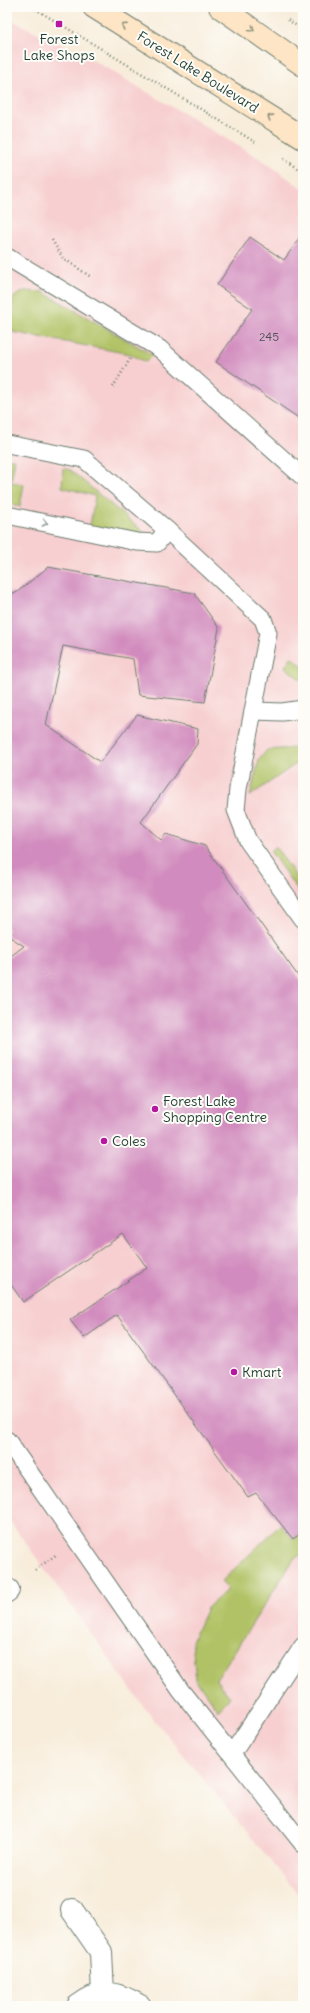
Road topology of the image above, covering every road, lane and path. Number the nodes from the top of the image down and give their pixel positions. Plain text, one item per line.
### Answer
1 (32, 7) edge
2 (94, 7) edge
3 (220, 7) edge
4 (303, 65) edge
5 (303, 138) edge
6 (260, 145) dead end
7 (279, 157) dead end
8 (303, 172) edge
9 (52, 240) dead end
10 (7, 257) edge
11 (93, 279) dead end
12 (132, 356) dead end
13 (113, 386) dead end
14 (7, 444) edge
15 (303, 477) edge
16 (7, 515) edge
17 (167, 530) junction
18 (303, 709) edge
19 (254, 711) junction
20 (303, 919) edge
21 (7, 1440) edge
22 (303, 1646) edge
23 (232, 1754) junction
24 (303, 1844) edge
25 (72, 1910) dead end
26 (103, 1994) junction
27 (78, 2006) edge
28 (140, 2006) edge

1 - 6 path
5 -> 2 main road, Forest Lake Boulevard
3 -> 4 main road
7 - 8 path
9 - 11 path
10 - 15 lane
12 - 13 path
14 - 17 lane
16 -> 17 lane
17 - 19 lane
18 - 19 lane
19 - 20 lane
21 - 23 lane
22 - 23 lane
23 - 24 lane
25 - 26 street
26 - 27 street
26 - 28 street

